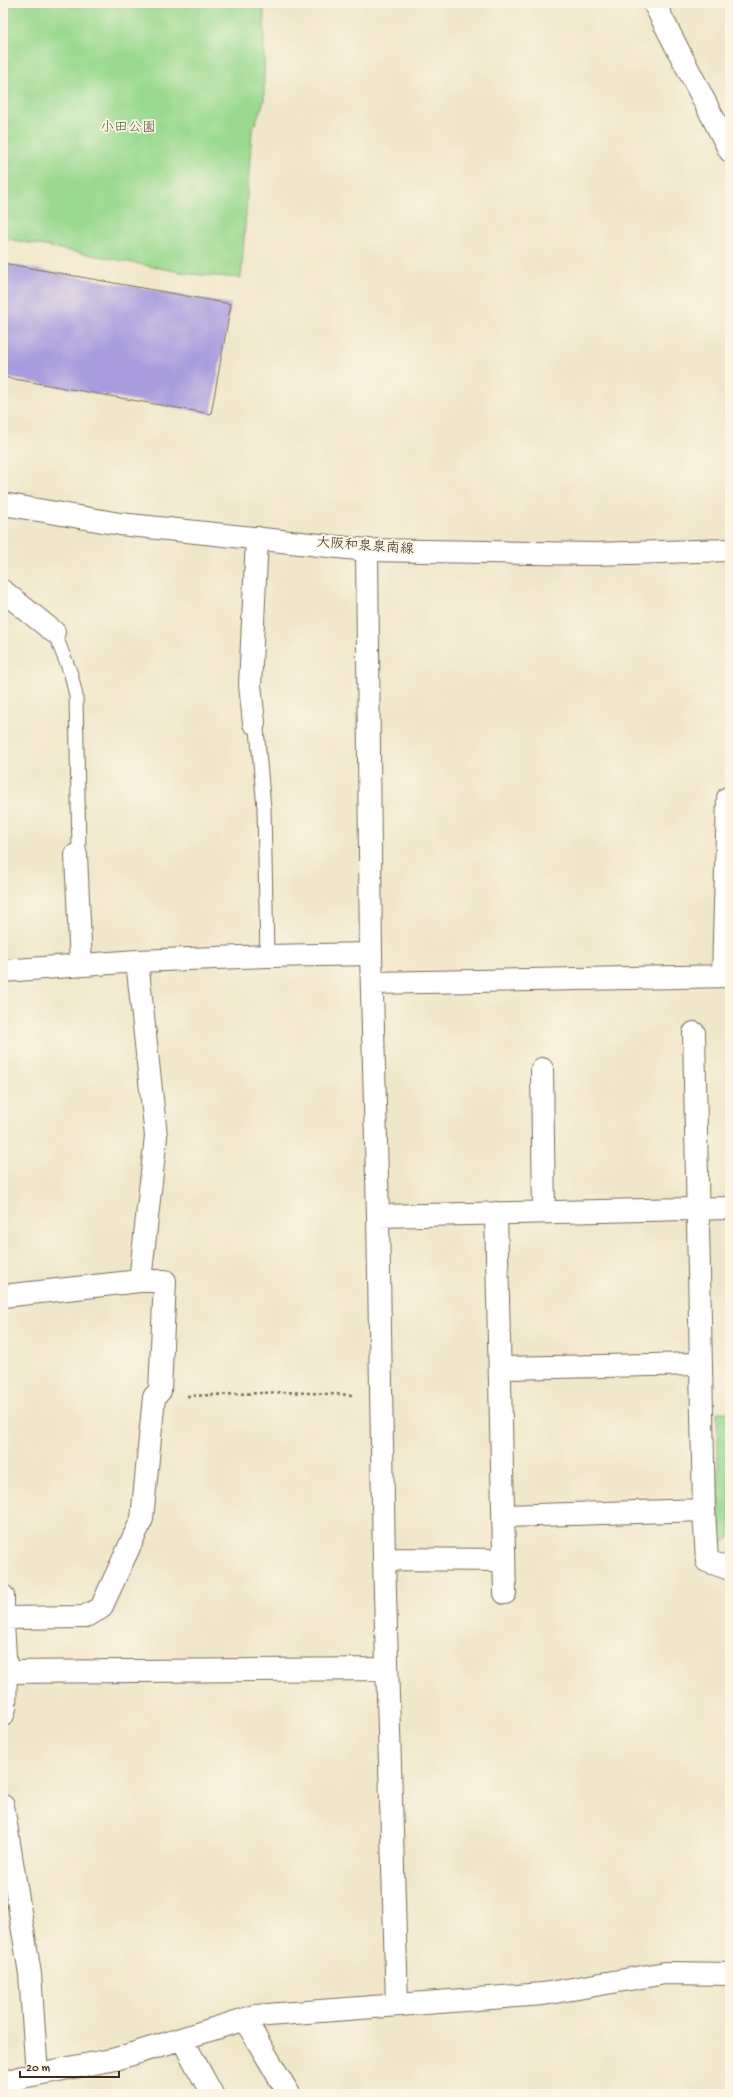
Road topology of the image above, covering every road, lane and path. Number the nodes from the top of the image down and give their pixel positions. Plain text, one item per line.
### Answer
1 (654, 3) edge
2 (730, 151) edge
3 (3, 504) edge
4 (257, 538) junction
5 (367, 550) junction
6 (730, 550) edge
7 (3, 591) edge
8 (54, 632) joint
9 (254, 723) joint
10 (728, 798) dead end
11 (76, 855) joint
12 (371, 954) junction
13 (267, 956) junction
14 (137, 961) junction
15 (81, 965) junction
16 (3, 971) edge
17 (726, 976) edge
18 (372, 983) junction
19 (694, 1033) dead end
20 (542, 1069) dead end
21 (698, 1208) junction
22 (730, 1208) edge
23 (544, 1212) junction
24 (496, 1213) junction
25 (378, 1216) junction
26 (140, 1280) junction
27 (3, 1296) edge
28 (701, 1364) junction
29 (500, 1368) junction
30 (381, 1396) junction
31 (154, 1397) junction
32 (704, 1510) junction
33 (504, 1516) junction
34 (384, 1559) junction
35 (504, 1560) junction
36 (730, 1569) edge
37 (505, 1593) dead end
38 (3, 1596) edge
39 (3, 1614) edge
40 (3, 1618) edge
41 (3, 1624) edge
42 (386, 1669) junction
43 (6, 1672) junction
44 (3, 1715) edge
45 (3, 1806) edge
46 (730, 1974) edge
47 (397, 2005) junction
48 (245, 2020) junction
49 (182, 2039) junction
50 (21, 2082) edge
51 (212, 2094) edge
52 (289, 2094) edge

1 - 2 street
3 - 4 street, 大阪和泉泉南線
4 - 5 street, 大阪和泉泉南線
4 - 9 street
5 - 6 street, 大阪和泉泉南線
5 - 12 street
7 - 8 street
8 - 11 lane
9 - 13 lane
10 - 17 street
11 - 15 street
12 - 13 street
12 - 18 street
13 - 14 street
14 - 15 street
14 - 26 street
15 - 16 street
17 - 18 street
18 - 25 street
19 - 21 street
20 - 23 street
21 - 22 street
21 - 23 street
21 - 28 street
23 - 24 street
24 - 25 street
24 - 29 street
25 - 30 street
26 - 27 street
26 - 31 street
28 - 29 street
28 - 32 street
29 - 33 street
30 - 31 path
30 - 34 street
31 - 40 street
32 - 33 street
32 - 36 street
33 - 35 street
34 - 35 street
34 - 42 street
35 - 37 street
38 - 39 street
41 - 43 street
42 - 43 street
42 - 47 street
43 - 44 street
45 - 50 street
46 - 47 street
47 - 48 street
48 - 49 street
48 - 52 street
49 - 50 street
49 - 51 street

